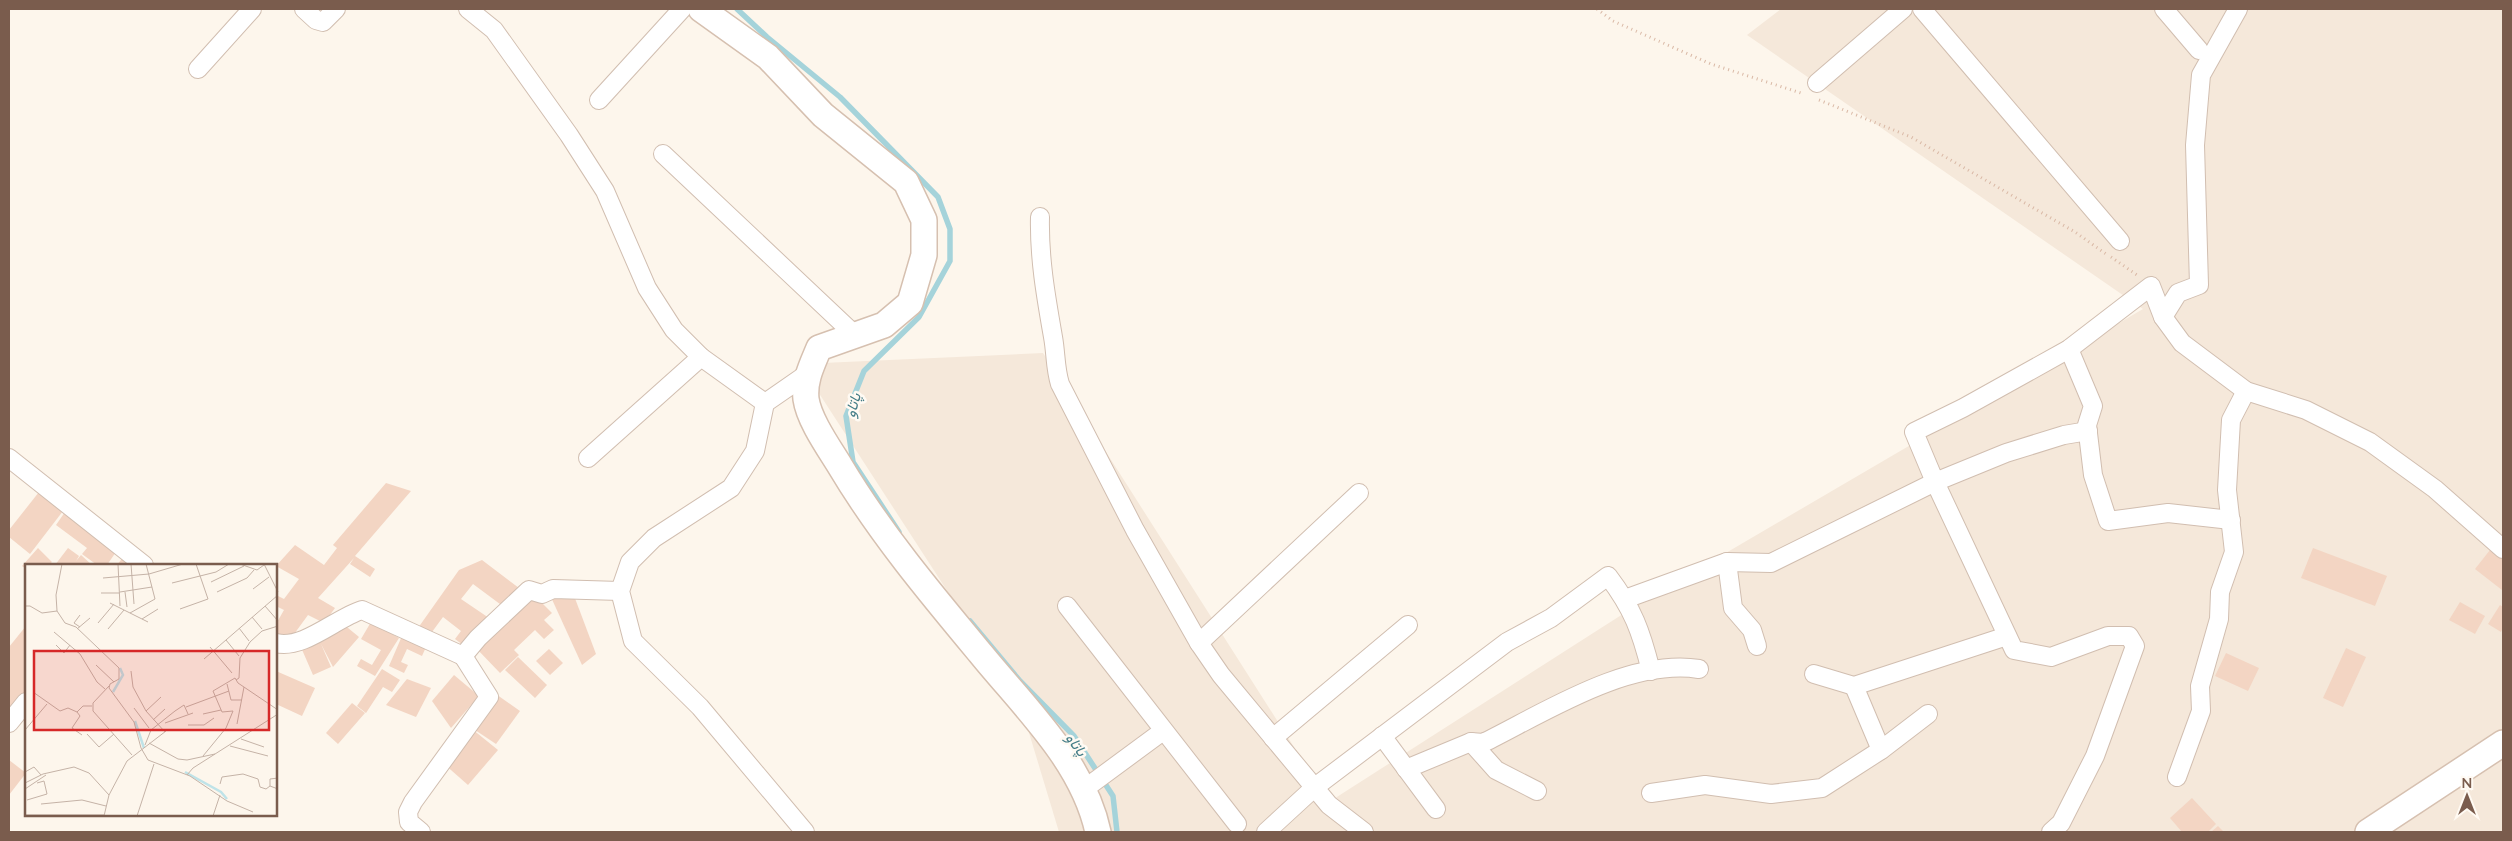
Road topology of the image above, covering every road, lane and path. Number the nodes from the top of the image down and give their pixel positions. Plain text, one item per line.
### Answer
1 (252, 9) edge
2 (304, 9) edge
3 (336, 9) edge
4 (468, 9) edge
5 (682, 9) edge
6 (701, 9) edge
7 (1597, 9) edge
8 (1903, 9) edge
9 (1922, 9) edge
10 (2164, 9) edge
11 (2238, 9) edge
12 (2199, 50) dead end
13 (198, 69) dead end
14 (1817, 83) dead end
15 (599, 100) dead end
16 (663, 154) dead end
17 (1040, 217) dead end
18 (2120, 241) dead end
19 (2152, 286) junction
20 (2164, 317) junction
21 (856, 336) junction
22 (2069, 350) junction
23 (701, 357) junction
24 (807, 374) junction
25 (2246, 390) junction
26 (765, 403) junction
27 (2088, 431) junction
28 (9, 458) edge
29 (588, 458) dead end
30 (1935, 482) junction
31 (1359, 493) dead end
32 (2232, 520) junction
33 (2503, 549) edge
34 (1727, 562) junction
35 (141, 564) edge
36 (620, 591) junction
37 (1625, 599) junction
38 (1067, 606) dead end
39 (1408, 625) dead end
40 (2007, 636) junction
41 (278, 643) edge
42 (1199, 643) junction
43 (1757, 646) dead end
44 (463, 656) junction
45 (1698, 669) dead end
46 (1651, 671) junction
47 (1814, 674) dead end
48 (1854, 686) junction
49 (25, 703) edge
50 (1928, 714) dead end
51 (9, 723) edge
52 (1163, 731) junction
53 (1382, 736) junction
54 (1273, 738) junction
55 (1471, 742) junction
56 (2503, 743) edge
57 (1881, 750) junction
58 (1406, 769) junction
59 (2177, 776) dead end
60 (1315, 787) junction
61 (1083, 790) junction
62 (1538, 791) dead end
63 (1651, 793) dead end
64 (1436, 809) dead end
65 (1237, 824) dead end
66 (421, 832) edge
67 (805, 832) edge
68 (1098, 832) edge
69 (1266, 832) edge
70 (1364, 832) edge
71 (2051, 832) edge
72 (2368, 832) edge

1 - 13 street
2 - 3 street
4 - 23 street
5 - 15 street
6 - 21 street
7 - 19 path
8 - 14 street
9 - 18 street
10 - 12 street
11 - 20 street
16 - 21 street
17 - 42 street
19 - 20 street
19 - 22 street
20 - 25 street
21 - 24 street
22 - 27 street
22 - 30 street
23 - 26 street
23 - 29 street
24 - 26 street
24 - 61 street
25 - 32 street
25 - 33 street
26 - 36 street
27 - 30 street
27 - 32 street
28 - 35 street
30 - 34 street
30 - 40 street
31 - 42 street
32 - 59 street
34 - 37 street
34 - 43 street
36 - 44 street
36 - 67 street
37 - 46 street
37 - 53 street
38 - 52 street
39 - 54 street
40 - 48 street
40 - 71 street
41 - 44 street
42 - 54 street
44 - 66 street
45 - 46 street
46 - 55 street
47 - 48 street
48 - 57 street
49 - 51 street
50 - 57 street
52 - 61 street
52 - 65 street
53 - 58 street
53 - 60 street
54 - 60 street
55 - 58 street
55 - 62 street
56 - 72 street
57 - 63 street
58 - 64 street
60 - 69 street
60 - 70 street
61 - 68 street

